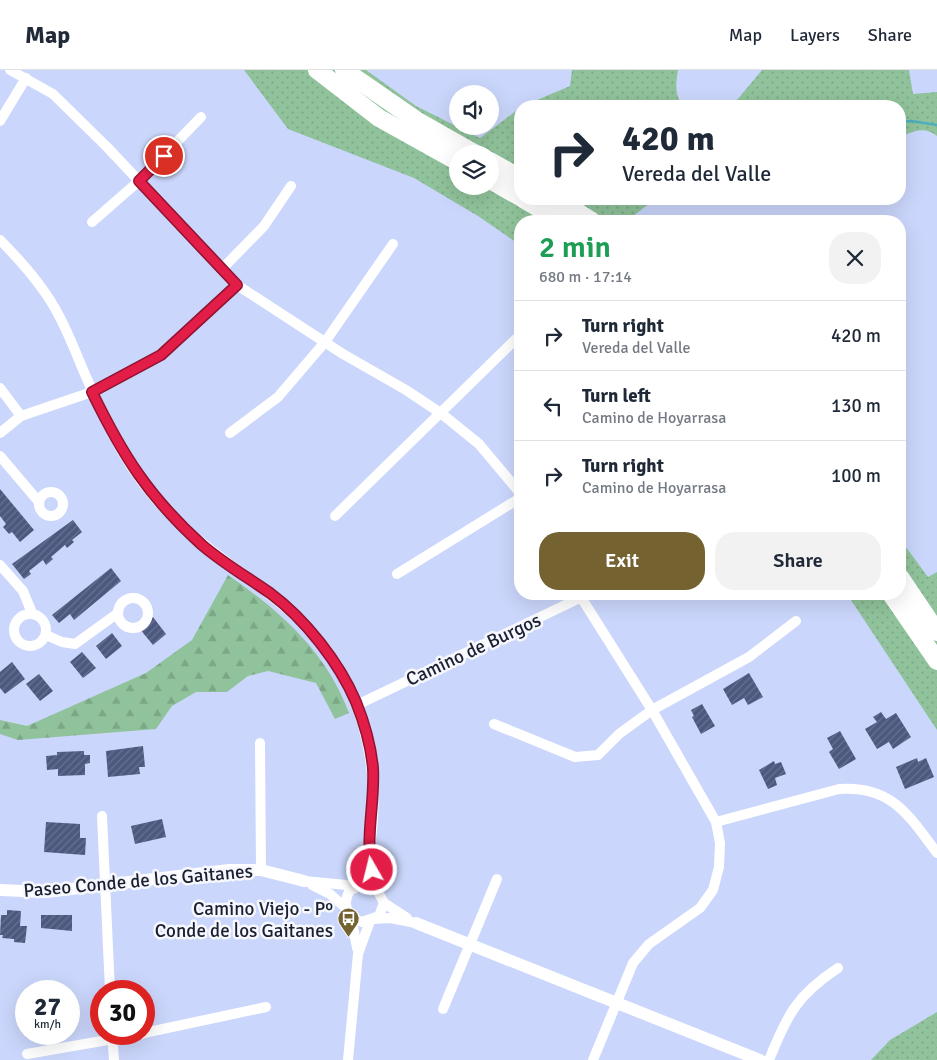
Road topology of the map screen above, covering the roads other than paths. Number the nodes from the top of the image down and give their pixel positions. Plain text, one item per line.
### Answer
1 (10, 70) edge
2 (317, 70) edge
3 (344, 70) edge
4 (26, 78) junction
5 (201, 117) dead end
6 (0, 121) edge
7 (460, 145) edge
8 (449, 157) edge
9 (499, 166) edge
10 (514, 175) edge
11 (139, 181) junction
12 (499, 185) edge
13 (291, 186) dead end
14 (514, 194) edge
15 (533, 205) edge
16 (567, 205) edge
17 (551, 215) edge
18 (582, 215) edge
19 (92, 222) dead end
20 (0, 240) edge
21 (393, 244) dead end
22 (222, 269) junction
23 (237, 285) junction
24 (325, 342) junction
25 (514, 342) edge
26 (0, 388) edge
27 (92, 392) junction
28 (442, 414) junction
29 (21, 416) junction
30 (0, 433) edge
31 (230, 433) dead end
32 (0, 456) edge
33 (514, 486) edge
34 (40, 502) dead end
35 (514, 502) edge
36 (335, 516) dead end
37 (0, 565) edge
38 (397, 574) dead end
39 (906, 586) edge
40 (573, 600) edge
41 (586, 600) edge
42 (895, 600) edge
43 (32, 613) junction
44 (118, 613) dead end
45 (796, 621) dead end
46 (937, 632) edge
47 (46, 635) junction
48 (937, 660) edge
49 (357, 705) junction
50 (652, 710) junction
51 (494, 724) dead end
52 (260, 743) dead end
53 (102, 816) dead end
54 (716, 822) junction
55 (369, 852) junction
56 (937, 853) edge
57 (261, 870) junction
58 (497, 879) dead end
59 (304, 881) junction
60 (106, 885) junction
61 (353, 888) junction
62 (376, 888) junction
63 (0, 890) edge
64 (384, 903) junction
65 (349, 912) junction
66 (372, 920) junction
67 (416, 923) junction
68 (470, 944) junction
69 (358, 954) junction
70 (838, 968) dead end
71 (110, 980) edge
72 (616, 1003) junction
73 (266, 1006) dead end
74 (443, 1010) dead end
75 (155, 1031) edge
76 (90, 1041) edge
77 (113, 1045) edge
78 (27, 1054) dead end
79 (114, 1060) edge
80 (348, 1060) edge
81 (593, 1060) edge
82 (760, 1060) edge
83 (769, 1060) edge

1 - 4 street
2 - 8 highway
3 - 7 highway
4 - 6 street
4 - 11 street
5 - 11 street
9 - 10 highway
11 - 19 street
11 - 22 street
12 - 14 highway
13 - 22 street
15 - 17 highway
16 - 18 highway
20 - 27 street
21 - 24 street
22 - 23 street
23 - 24 street
23 - 27 street
24 - 28 street
24 - 31 street
25 - 28 street
26 - 29 street
27 - 29 street
27 - 49 street
28 - 33 street
28 - 36 street
29 - 30 street
32 - 34 street
35 - 38 street
37 - 43 street
39 - 46 highway
40 - 49 street, Camino de Burgos
41 - 50 street
42 - 48 highway
43 - 47 street
43 - 47 street
44 - 47 street
45 - 50 street
49 - 55 street
50 - 51 street
50 - 54 street
52 - 57 street
53 - 60 street
54 - 56 street
54 - 72 street
55 - 61 street
55 - 62 street
57 - 59 street, Paseo Conde de los Gaitanes
57 - 60 street, Paseo Conde de los Gaitanes
58 - 68 street
59 - 61 street, Paseo Conde de los Gaitanes
59 - 65 street, Paseo Conde de los Gaitanes
60 - 63 street, Paseo Conde de los Gaitanes
60 - 71 street
61 - 62 street
61 - 65 street
62 - 64 street
64 - 66 street
64 - 67 street
65 - 66 street
65 - 69 street
66 - 67 street
66 - 69 street
67 - 68 street
68 - 72 street
68 - 74 street
69 - 80 street
70 - 83 street
72 - 81 street
72 - 82 street
73 - 75 street
76 - 78 street
77 - 79 street

